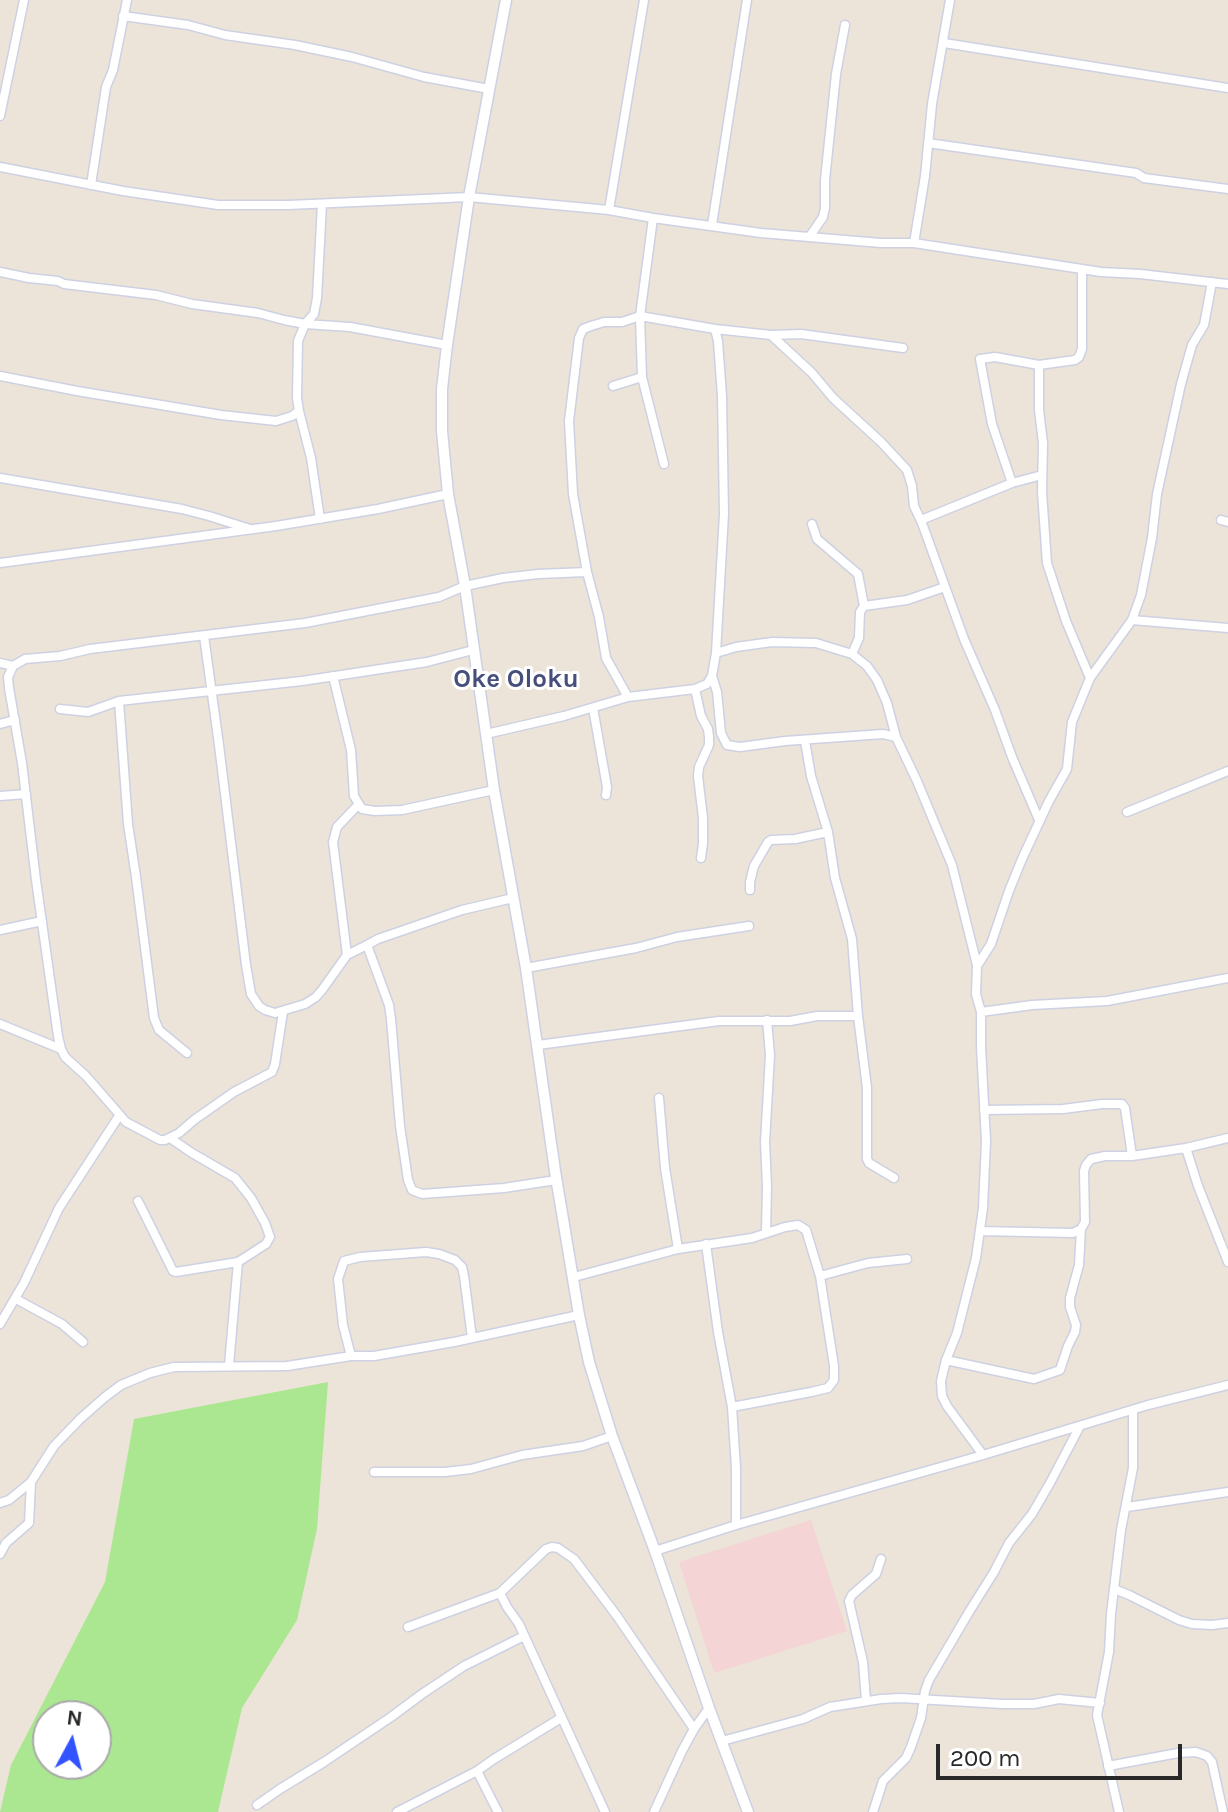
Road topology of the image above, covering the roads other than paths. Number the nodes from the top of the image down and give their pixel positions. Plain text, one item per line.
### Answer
1 (24, 0) edge
2 (127, 0) edge
3 (506, 0) edge
4 (644, 0) edge
5 (747, 0) edge
6 (950, 0) edge
7 (123, 16) junction
8 (845, 25) dead end
9 (944, 43) junction
10 (1228, 88) edge
11 (489, 89) junction
12 (0, 116) edge
13 (928, 143) junction
14 (0, 167) edge
15 (91, 185) junction
16 (1228, 189) edge
17 (469, 197) junction
18 (322, 204) junction
19 (609, 210) junction
20 (653, 218) junction
21 (712, 225) junction
22 (810, 236) junction
23 (914, 243) junction
24 (1082, 269) junction
25 (0, 272) edge
26 (1212, 282) junction
27 (1228, 284) edge
28 (640, 316) junction
29 (305, 324) junction
30 (715, 329) junction
31 (771, 335) junction
32 (447, 345) junction
33 (903, 348) dead end
34 (1039, 365) junction
35 (0, 376) edge
36 (642, 377) junction
37 (613, 386) dead end
38 (299, 411) junction
39 (664, 464) dead end
40 (1042, 475) junction
41 (0, 478) edge
42 (1012, 483) junction
43 (448, 494) junction
44 (320, 519) junction
45 (921, 520) junction
46 (812, 524) dead end
47 (252, 530) junction
48 (0, 563) edge
49 (587, 572) junction
50 (465, 586) junction
51 (945, 587) junction
52 (864, 606) junction
53 (1132, 620) junction
54 (1228, 628) edge
55 (204, 636) junction
56 (473, 650) junction
57 (716, 653) junction
58 (852, 654) junction
59 (0, 663) edge
60 (13, 666) junction
61 (333, 676) junction
62 (712, 676) junction
63 (1090, 678) junction
64 (695, 689) junction
65 (211, 690) junction
66 (628, 697) junction
67 (119, 701) junction
68 (593, 708) junction
69 (60, 709) dead end
70 (15, 720) junction
71 (0, 724) edge
72 (486, 734) junction
73 (896, 737) junction
74 (805, 741) junction
75 (1228, 771) edge
76 (494, 790) junction
77 (26, 794) junction
78 (606, 795) dead end
79 (0, 796) edge
80 (358, 805) junction
81 (1127, 812) dead end
82 (1039, 820) junction
83 (828, 832) junction
84 (701, 858) dead end
85 (750, 890) dead end
86 (513, 898) junction
87 (42, 921) junction
88 (749, 926) dead end
89 (0, 930) edge
90 (367, 945) junction
91 (347, 955) junction
92 (977, 966) junction
93 (526, 968) junction
94 (1228, 978) edge
95 (283, 1012) junction
96 (981, 1012) junction
97 (858, 1016) junction
98 (767, 1020) junction
99 (0, 1024) edge
100 (538, 1045) junction
101 (61, 1049) junction
102 (187, 1053) dead end
103 (659, 1098) dead end
104 (984, 1110) junction
105 (119, 1116) junction
106 (170, 1138) junction
107 (1228, 1138) edge
108 (1186, 1148) junction
109 (1132, 1156) junction
110 (894, 1178) dead end
111 (556, 1180) junction
112 (138, 1201) dead end
113 (1081, 1229) junction
114 (980, 1231) junction
115 (766, 1232) junction
116 (706, 1244) junction
117 (678, 1249) junction
118 (907, 1259) dead end
119 (238, 1262) junction
120 (1228, 1262) edge
121 (820, 1276) junction
122 (574, 1277) junction
123 (16, 1299) junction
124 (579, 1315) junction
125 (0, 1324) edge
126 (472, 1338) junction
127 (83, 1342) dead end
128 (351, 1356) junction
129 (946, 1360) junction
130 (229, 1365) junction
131 (1228, 1385) edge
132 (732, 1407) junction
133 (1133, 1410) junction
134 (1080, 1426) junction
135 (612, 1436) junction
136 (983, 1455) junction
137 (374, 1472) dead end
138 (31, 1482) junction
139 (1228, 1492) edge
140 (0, 1503) edge
141 (1127, 1507) junction
142 (736, 1525) junction
143 (655, 1551) junction
144 (0, 1554) edge
145 (881, 1559) dead end
146 (1114, 1589) junction
147 (500, 1593) junction
148 (1228, 1623) edge
149 (408, 1627) dead end
150 (524, 1636) junction
151 (923, 1700) junction
152 (866, 1701) junction
153 (1100, 1703) junction
154 (709, 1708) junction
155 (561, 1718) junction
156 (694, 1729) junction
157 (722, 1741) junction
158 (1108, 1766) junction
159 (477, 1771) junction
160 (257, 1805) dead end
161 (397, 1812) edge
162 (498, 1812) edge
163 (605, 1812) edge
164 (654, 1812) edge
165 (748, 1812) edge
166 (873, 1812) edge
167 (1119, 1812) edge
168 (1223, 1812) edge

1 - 12 street
2 - 7 street
3 - 11 street
4 - 19 street
5 - 21 street
6 - 9 street
7 - 11 street
7 - 15 street
8 - 22 street
9 - 10 street
9 - 13 street
11 - 17 street
13 - 16 street
13 - 23 street
14 - 15 street
15 - 18 street
17 - 18 street
17 - 19 street
17 - 32 street
18 - 29 street
19 - 20 street
20 - 21 street
20 - 28 street
21 - 22 street
22 - 23 street
23 - 24 street
24 - 26 street
24 - 34 street
25 - 29 street
26 - 27 street
26 - 53 street
28 - 30 street
28 - 36 street
28 - 49 street
29 - 32 street
29 - 38 street
30 - 31 street
30 - 57 street
31 - 33 street
31 - 45 street
32 - 43 street
34 - 40 street
34 - 42 street
35 - 38 street
36 - 37 street
36 - 39 street
38 - 44 street
40 - 42 street
40 - 63 street
41 - 47 street
42 - 45 street
43 - 44 street
43 - 50 street
44 - 47 street
45 - 51 street
46 - 52 street
47 - 48 street
49 - 50 street
49 - 66 street
50 - 55 street
50 - 56 street
51 - 52 street
51 - 82 street
52 - 58 street
53 - 54 street
53 - 63 street
55 - 60 street
55 - 65 street
56 - 61 street
56 - 72 street
57 - 58 street
57 - 62 street
58 - 73 street
59 - 60 street
60 - 70 street
61 - 65 street
61 - 80 street
62 - 64 street
62 - 74 street
63 - 82 street
64 - 66 street
64 - 84 street
65 - 67 street
65 - 95 street
66 - 68 street
67 - 69 street
67 - 102 street
68 - 72 street
68 - 78 street
70 - 71 street
70 - 77 street
72 - 76 street
73 - 74 street
73 - 92 street
74 - 83 street
75 - 81 street
76 - 80 street
76 - 86 street
77 - 79 street
77 - 87 street
80 - 91 street
82 - 92 street
83 - 85 street
83 - 97 street
86 - 90 street
86 - 93 street
87 - 89 street
87 - 101 street
88 - 93 street
90 - 91 street
90 - 111 street
91 - 95 street
92 - 96 street
93 - 100 street
94 - 96 street
95 - 106 street
96 - 104 street
97 - 98 street
97 - 110 street
98 - 100 street
98 - 115 street
99 - 101 street
100 - 111 street
101 - 105 street
103 - 117 street
104 - 109 street
104 - 114 street
105 - 106 street
105 - 123 street
106 - 119 street
107 - 108 street
108 - 109 street
108 - 120 street
109 - 113 street
111 - 122 street
112 - 119 street
113 - 114 street
113 - 129 street
114 - 129 street
115 - 116 street
115 - 121 street
116 - 117 street
116 - 132 street
117 - 122 street
118 - 121 street
119 - 130 street
121 - 132 street
122 - 124 street
123 - 125 street
123 - 127 street
124 - 126 street
124 - 135 street
126 - 128 street
126 - 128 street
128 - 130 street
129 - 136 street
130 - 138 street
131 - 133 street
132 - 142 street
133 - 134 street
133 - 141 street
134 - 136 street
134 - 151 street
135 - 137 street
135 - 143 street
136 - 142 street
138 - 140 street
138 - 144 street
139 - 141 street
141 - 146 street
142 - 143 street
143 - 154 street
145 - 152 street
146 - 148 street
146 - 153 street
147 - 149 street
147 - 150 street
147 - 156 street
150 - 155 street
150 - 160 street
151 - 152 street
151 - 153 street
151 - 166 street
152 - 157 street
153 - 158 street
154 - 156 street
154 - 157 street
155 - 159 street
155 - 163 street
156 - 164 street
157 - 165 street
158 - 167 street
158 - 168 street
159 - 161 street
159 - 162 street

